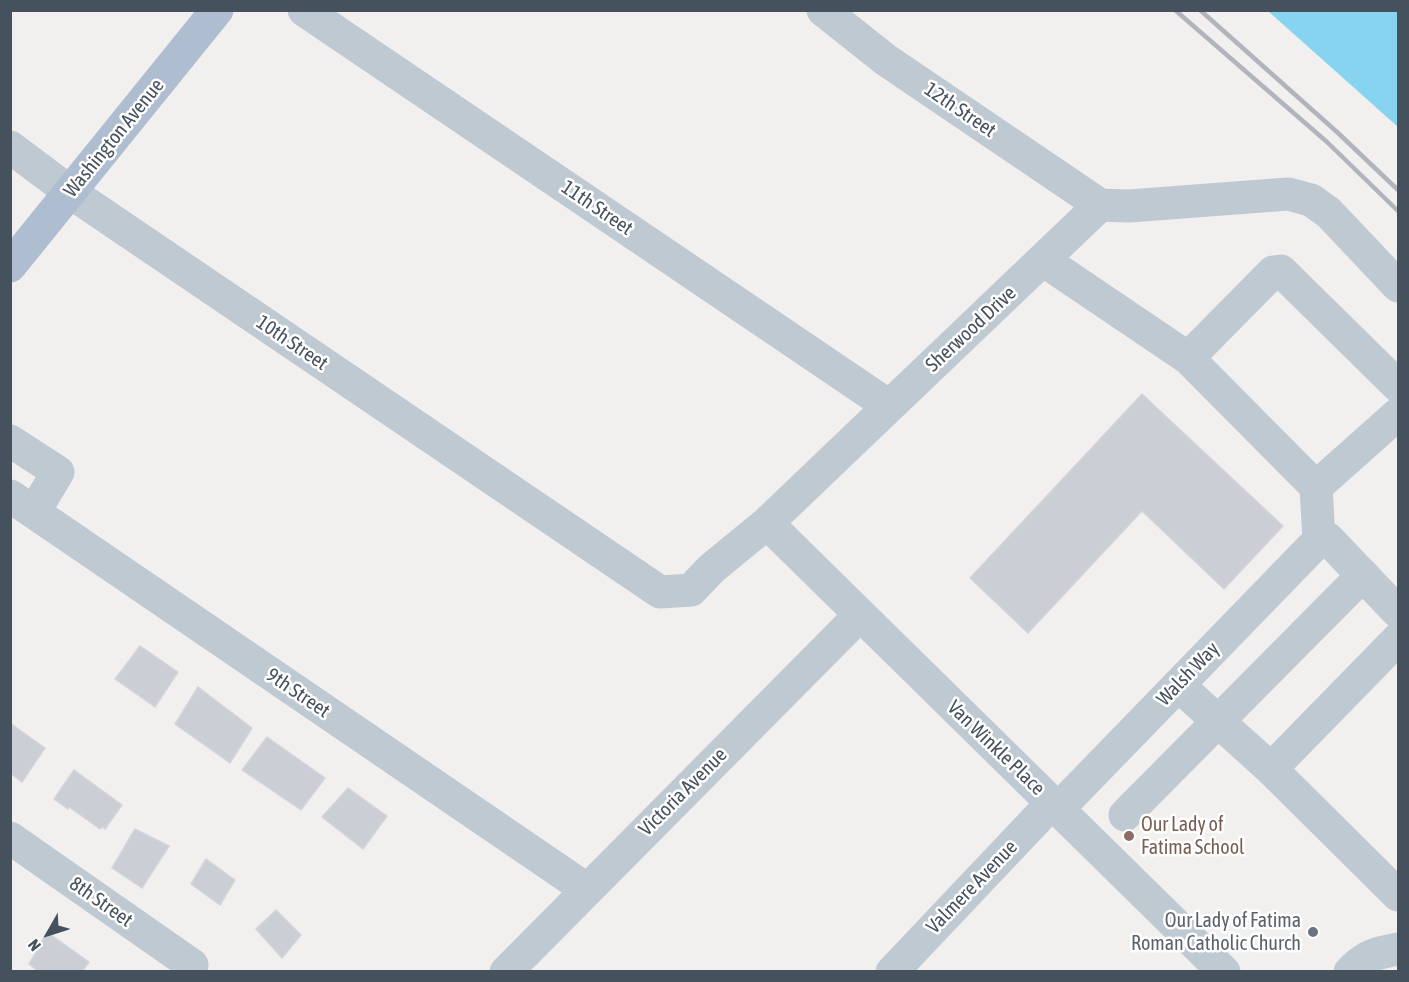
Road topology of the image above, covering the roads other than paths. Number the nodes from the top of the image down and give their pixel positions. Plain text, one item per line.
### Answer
1 (217, 10) edge
2 (304, 10) edge
3 (823, 10) edge
4 (10, 147) edge
5 (70, 192) junction
6 (1100, 205) junction
7 (1043, 260) junction
8 (10, 266) edge
9 (1398, 286) edge
10 (1188, 358) junction
11 (1398, 386) edge
12 (890, 406) junction
13 (1398, 414) edge
14 (10, 441) edge
15 (1316, 487) junction
16 (22, 504) edge
17 (767, 524) junction
18 (576, 536) joint
19 (1319, 540) junction
20 (1363, 575) junction
21 (1398, 612) edge
22 (860, 615) junction
23 (1398, 639) edge
24 (1178, 685) junction
25 (1219, 721) junction
26 (1271, 769) junction
27 (1055, 806) junction
28 (1125, 815) dead end
29 (10, 838) edge
30 (586, 890) junction
31 (1398, 895) edge
32 (1398, 949) edge
33 (192, 965) dead end
34 (507, 972) edge
35 (892, 972) edge
36 (1224, 972) edge
37 (1350, 972) edge

1 - 5 main road, Washington Avenue
2 - 12 street, 11th Street
3 - 6 street, 12th Street
4 - 5 street, 10th Street
5 - 8 main road, Washington Avenue
5 - 18 street, 10th Street
6 - 7 street, Sherwood Drive
6 - 9 street
7 - 10 street
7 - 12 street, Sherwood Drive
10 - 11 street
10 - 15 street
12 - 17 street, Sherwood Drive
13 - 15 street
14 - 16 street
15 - 19 street
16 - 30 street, 9th Street
17 - 18 street, Sherwood Drive
17 - 22 street, Van Winkle Place
19 - 20 street
19 - 24 street, Walsh Way
20 - 21 street
20 - 25 street
22 - 27 street, Van Winkle Place
22 - 30 street, Victoria Avenue
23 - 26 street
24 - 25 street
24 - 27 street, Walsh Way
25 - 26 street
25 - 28 street
26 - 31 street
27 - 35 street, Valmere Avenue
27 - 36 street, Van Winkle Place
29 - 33 street, 8th Street
30 - 34 street, Victoria Avenue
32 - 37 street

